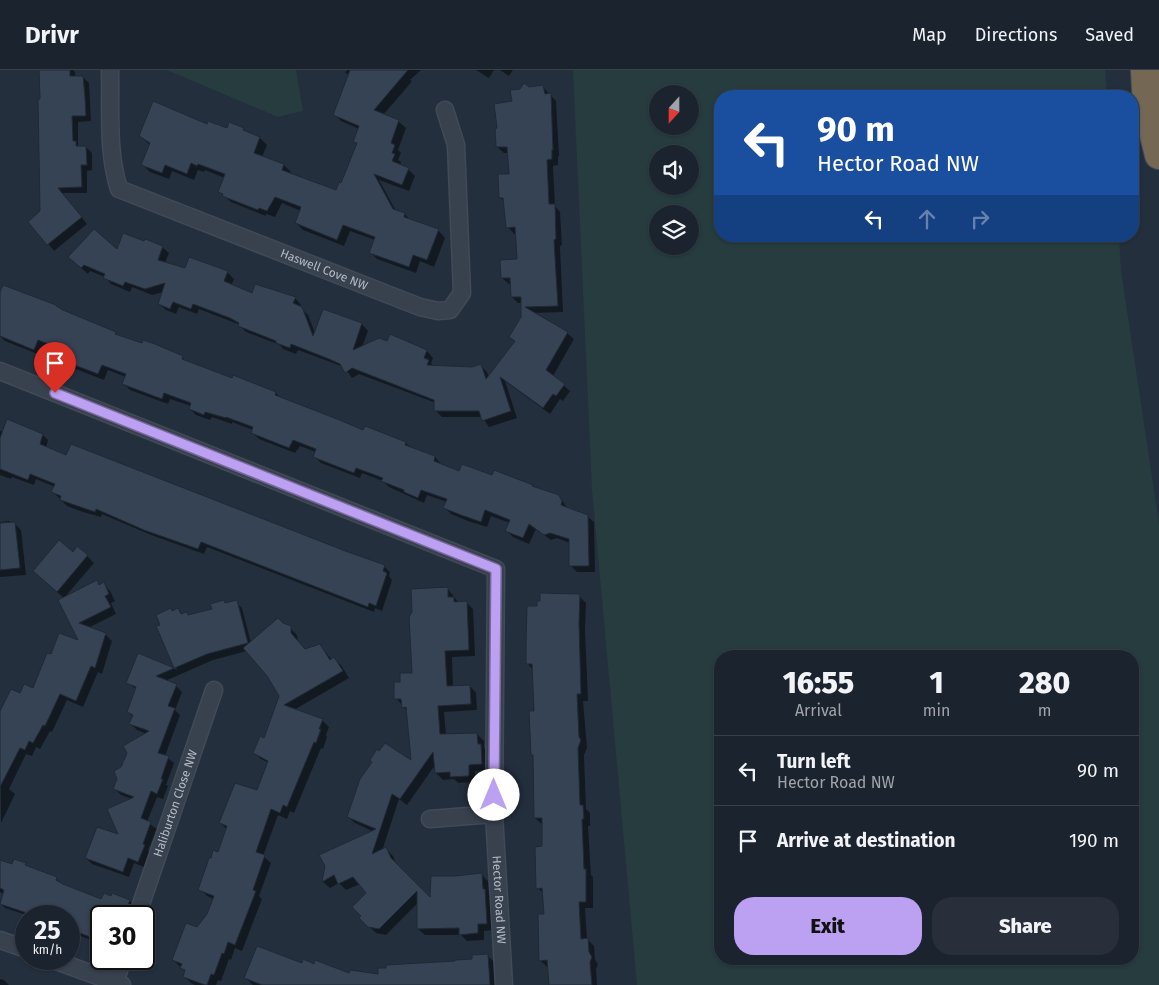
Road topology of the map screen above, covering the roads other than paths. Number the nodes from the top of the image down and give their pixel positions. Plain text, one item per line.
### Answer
1 (110, 70) edge
2 (1145, 70) edge
3 (445, 110) dead end
4 (1159, 155) edge
5 (0, 371) edge
6 (214, 690) dead end
7 (494, 814) junction
8 (430, 819) dead end
9 (141, 905) edge
10 (0, 940) edge
11 (15, 946) edge
12 (80, 970) edge
13 (120, 970) edge
14 (117, 984) edge
15 (504, 985) edge

1 - 3 street, Haswell Cove NW
2 - 4 highway
5 - 7 street, Hector Road NW
6 - 9 street, Haliburton Close NW
7 - 8 street
7 - 15 street, Hector Road NW
10 - 11 street
12 - 14 street
13 - 14 street

